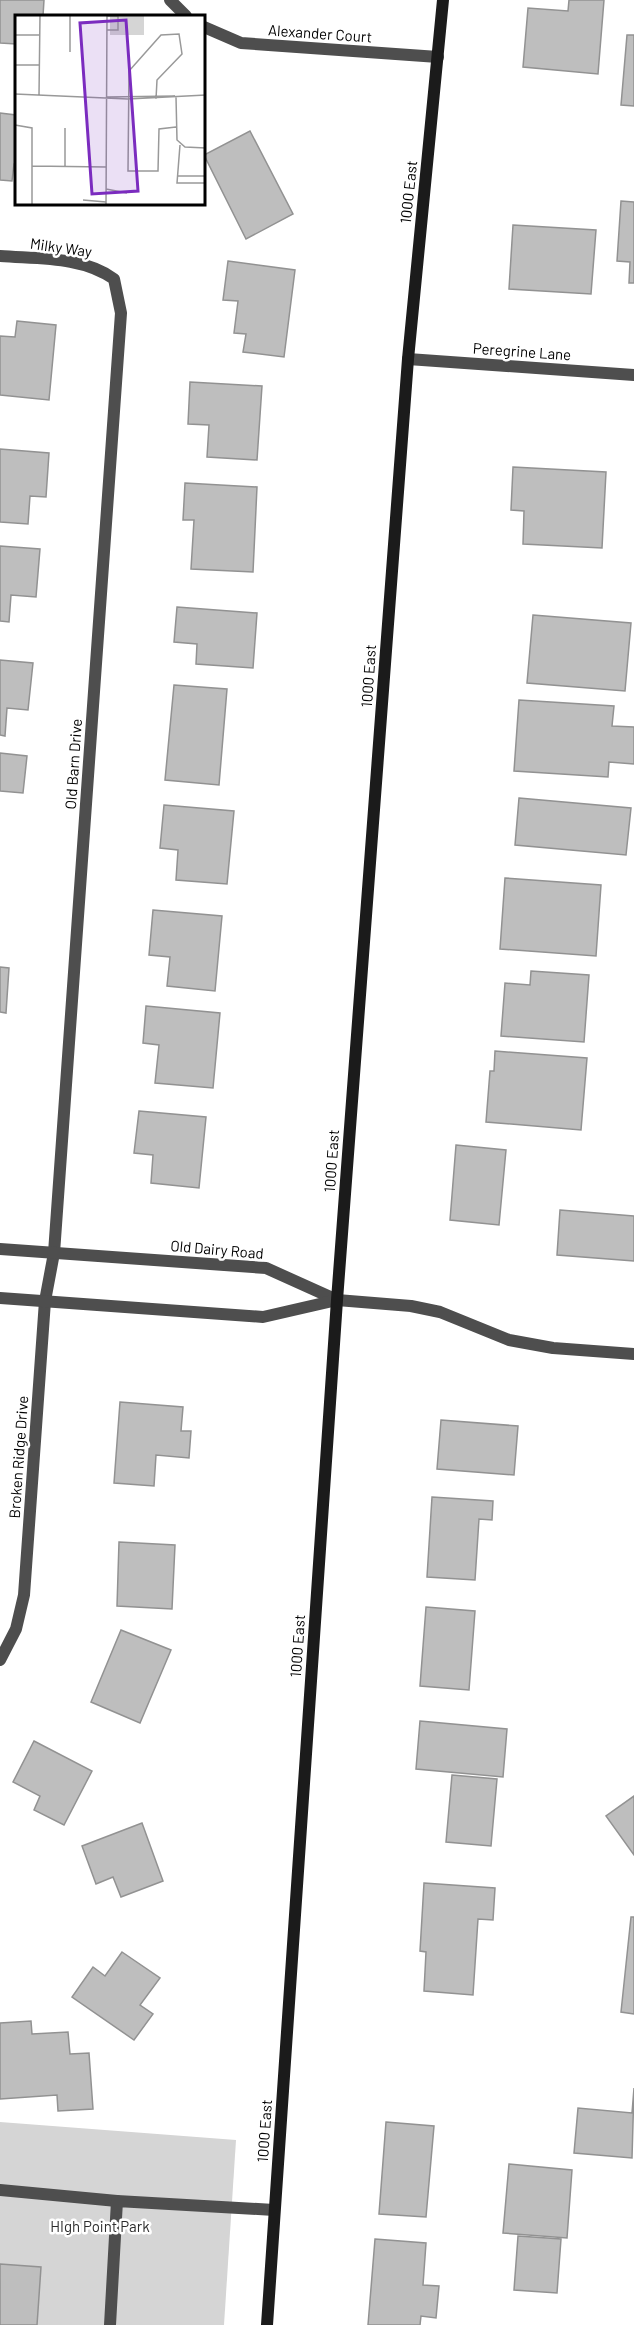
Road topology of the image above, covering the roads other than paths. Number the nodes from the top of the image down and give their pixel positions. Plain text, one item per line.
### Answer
1 (170, 0) edge
2 (442, 0) edge
3 (185, 15) edge
4 (206, 28) edge
5 (438, 57) junction
6 (0, 256) edge
7 (114, 279) joint
8 (408, 359) junction
9 (634, 375) edge
10 (0, 1249) edge
11 (54, 1252) junction
12 (0, 1298) edge
13 (337, 1300) junction
14 (45, 1301) junction
15 (634, 1354) edge
16 (0, 1660) edge
17 (0, 2190) edge
18 (117, 2200) junction
19 (274, 2210) junction
20 (110, 2325) edge
21 (267, 2325) edge

1 - 3 street
2 - 5 street, 1000 East
4 - 5 street, Alexander Court
5 - 8 street, 1000 East
6 - 7 street, Milky Way
7 - 11 street, Old Barn Drive
8 - 9 street, Peregrine Lane
8 - 13 street, 1000 East
10 - 11 street, Old Dairy Road
11 - 13 street, Old Dairy Road
11 - 14 street, Broken Ridge Drive
12 - 14 street
13 - 14 street
13 - 15 street
13 - 19 street, 1000 East
14 - 16 street, Broken Ridge Drive
17 - 18 street
18 - 19 street
18 - 20 street
19 - 21 street, 1000 East

